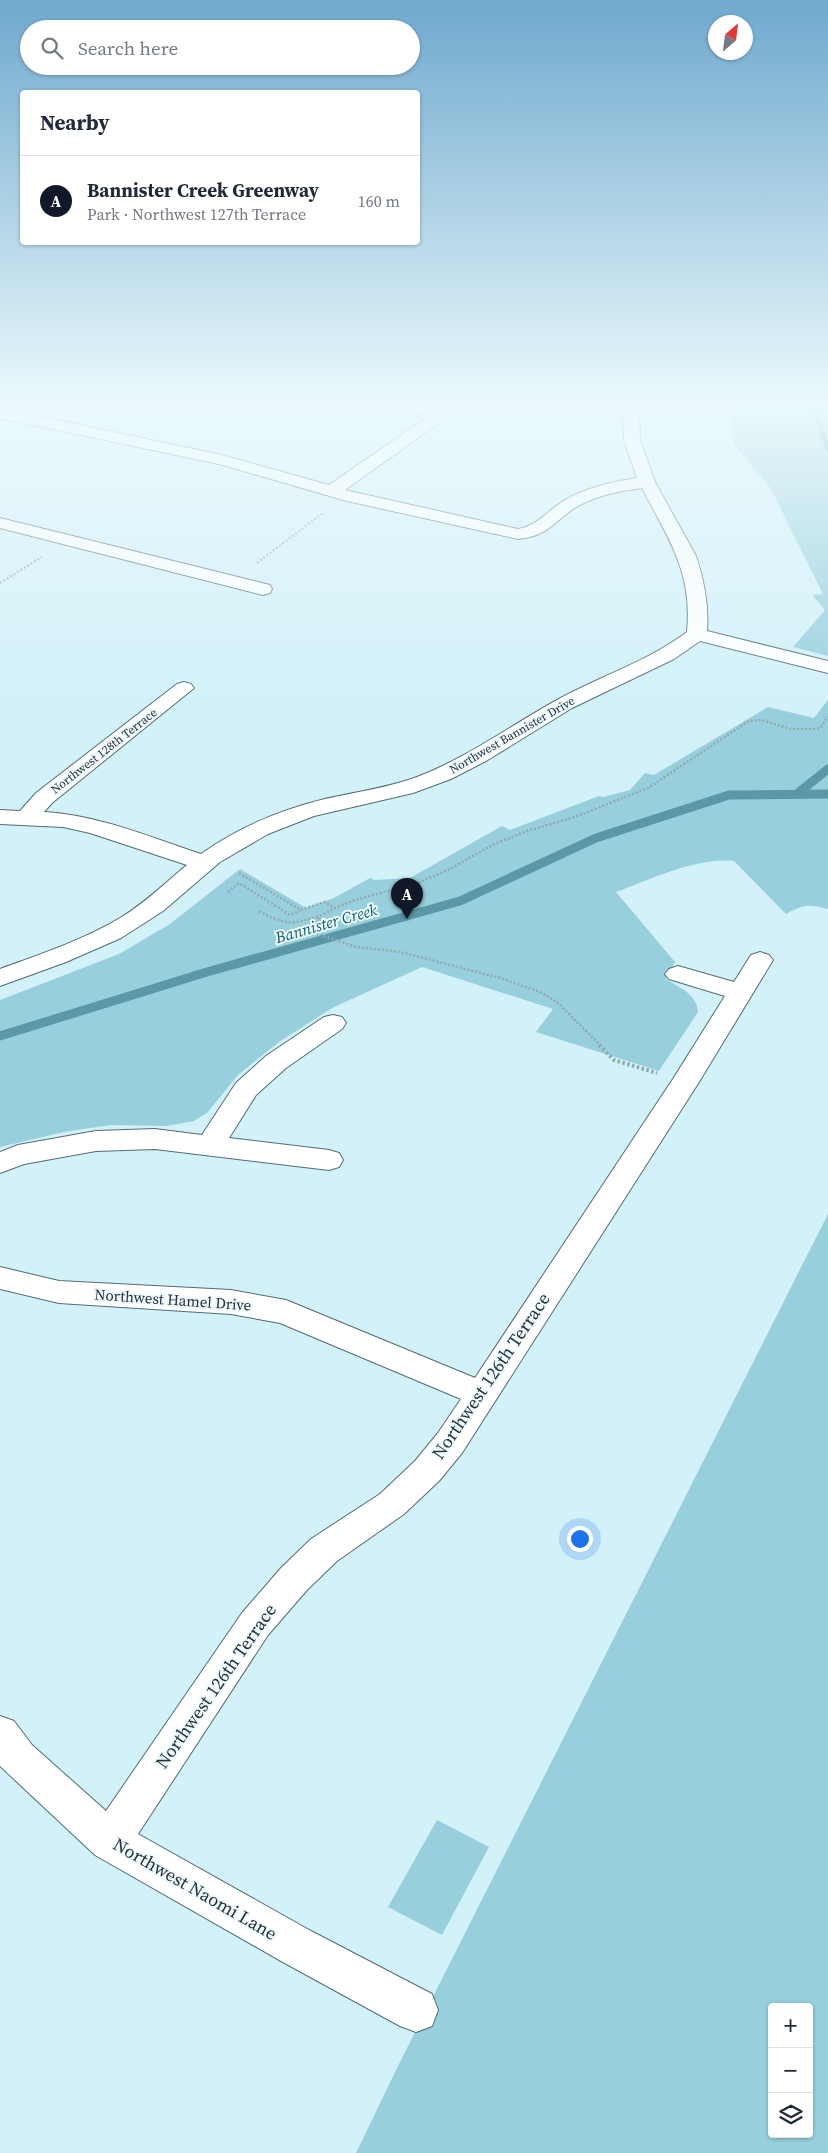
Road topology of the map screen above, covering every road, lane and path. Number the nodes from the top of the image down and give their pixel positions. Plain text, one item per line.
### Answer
1 (322, 507) edge
2 (399, 507) edge
3 (565, 507) edge
4 (661, 507) edge
5 (0, 523) edge
6 (32, 563) dead end
7 (230, 581) junction
8 (0, 583) edge
9 (263, 590) dead end
10 (698, 634) junction
11 (828, 667) edge
12 (184, 688) dead end
13 (828, 717) edge
14 (0, 817) edge
15 (27, 817) junction
16 (205, 863) junction
17 (228, 892) dead end
18 (335, 908) junction
19 (301, 910) junction
20 (259, 911) dead end
21 (320, 916) junction
22 (760, 960) dead end
23 (678, 974) dead end
24 (0, 978) edge
25 (740, 992) junction
26 (333, 1023) dead end
27 (686, 1082) junction
28 (210, 1145) junction
29 (329, 1160) dead end
30 (0, 1163) edge
31 (0, 1278) edge
32 (481, 1394) junction
33 (0, 1734) edge
34 (110, 1841) junction
35 (416, 2010) dead end

1 - 7 path
2 - 3 street
4 - 10 street
5 - 7 street
6 - 8 path
7 - 9 street
10 - 11 street
10 - 16 street, Northwest Bannister Drive
12 - 15 street, Northwest 128th Terrace
13 - 18 path
14 - 15 street
15 - 16 street
16 - 19 path
16 - 24 street, Northwest Bannister Drive
17 - 19 path
18 - 19 path
18 - 21 path
20 - 21 path
21 - 27 path
22 - 25 street, Northwest 126th Terrace
23 - 25 street
25 - 27 street, Northwest 126th Terrace
26 - 28 street
27 - 32 street, Northwest 126th Terrace
28 - 29 street
28 - 30 street
31 - 32 street, Northwest Hamel Drive
32 - 34 street, Northwest 126th Terrace
33 - 34 street, Northwest Naomi Lane
34 - 35 street, Northwest Naomi Lane

